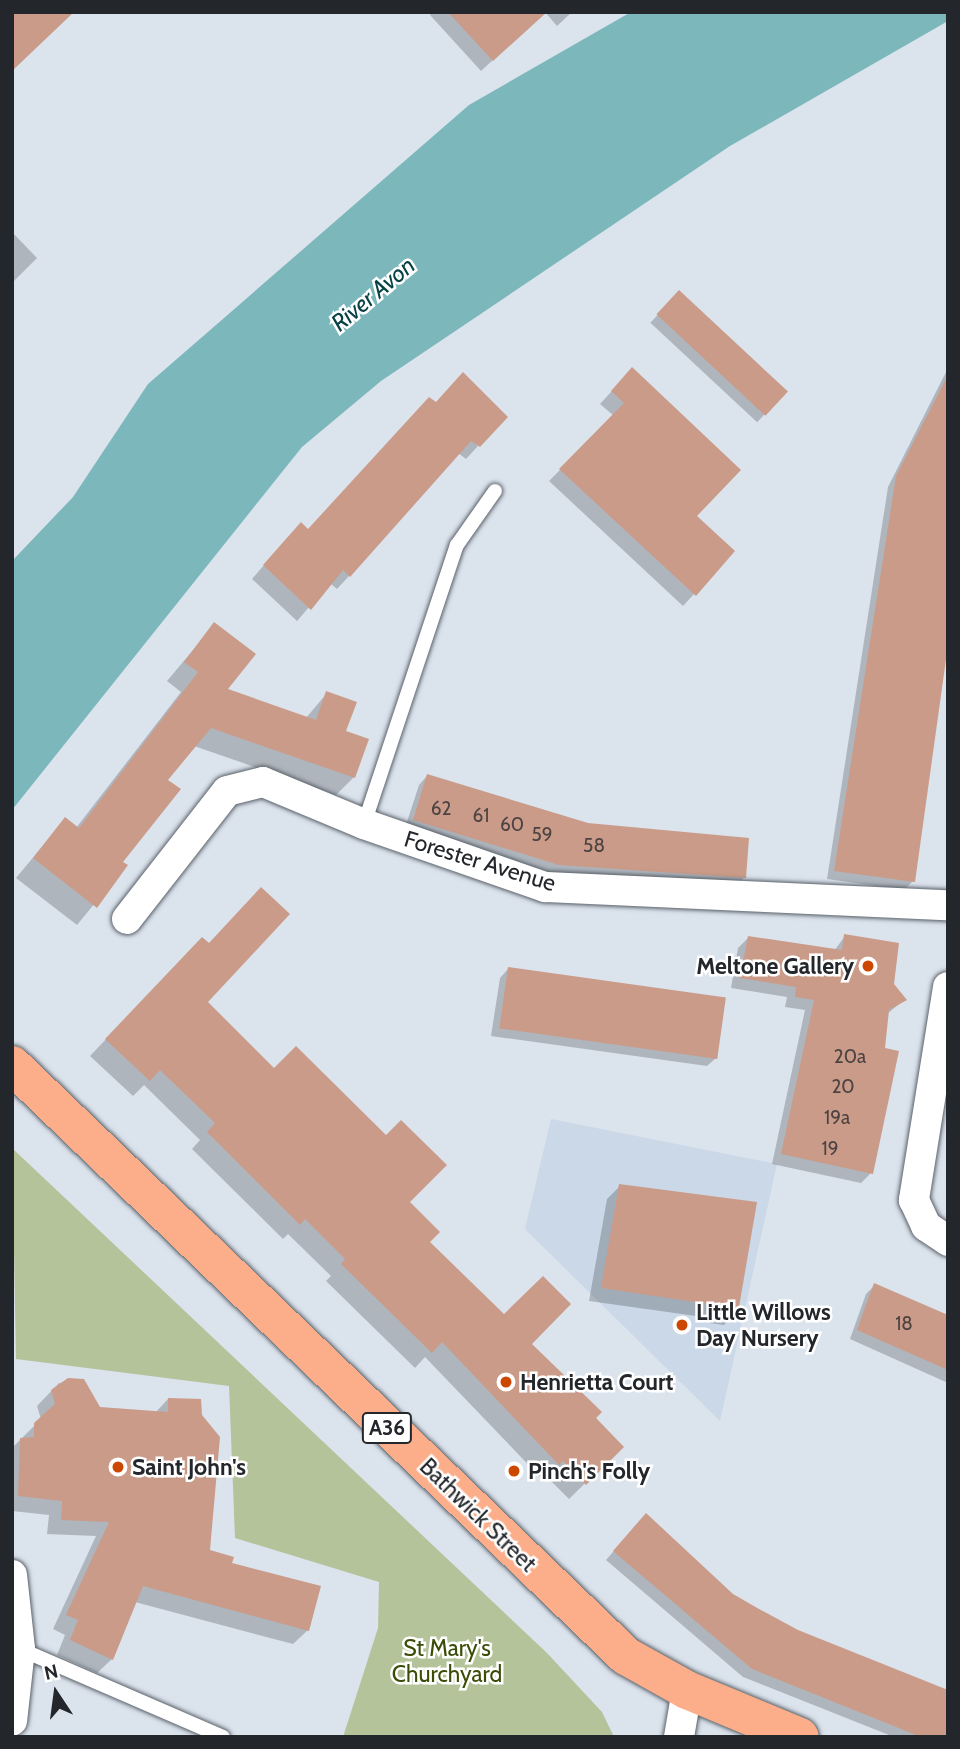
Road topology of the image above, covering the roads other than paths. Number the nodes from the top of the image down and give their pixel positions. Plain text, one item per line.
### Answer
1 (495, 491) dead end
2 (364, 824) junction
3 (948, 905) edge
4 (127, 919) dead end
5 (948, 987) edge
6 (12, 1065) edge
7 (948, 1241) edge
8 (12, 1574) edge
9 (20, 1649) junction
10 (687, 1690) junction
11 (12, 1721) edge
12 (223, 1737) edge
13 (679, 1737) edge
14 (800, 1737) edge

1 - 2 lane
2 - 3 street, Forester Avenue
2 - 4 street, Forester Avenue
5 - 7 street
6 - 10 highway, Bathwick Street / A36
8 - 9 street
9 - 11 street
9 - 12 lane
10 - 13 street
10 - 14 highway, Bathwick Street / A36

